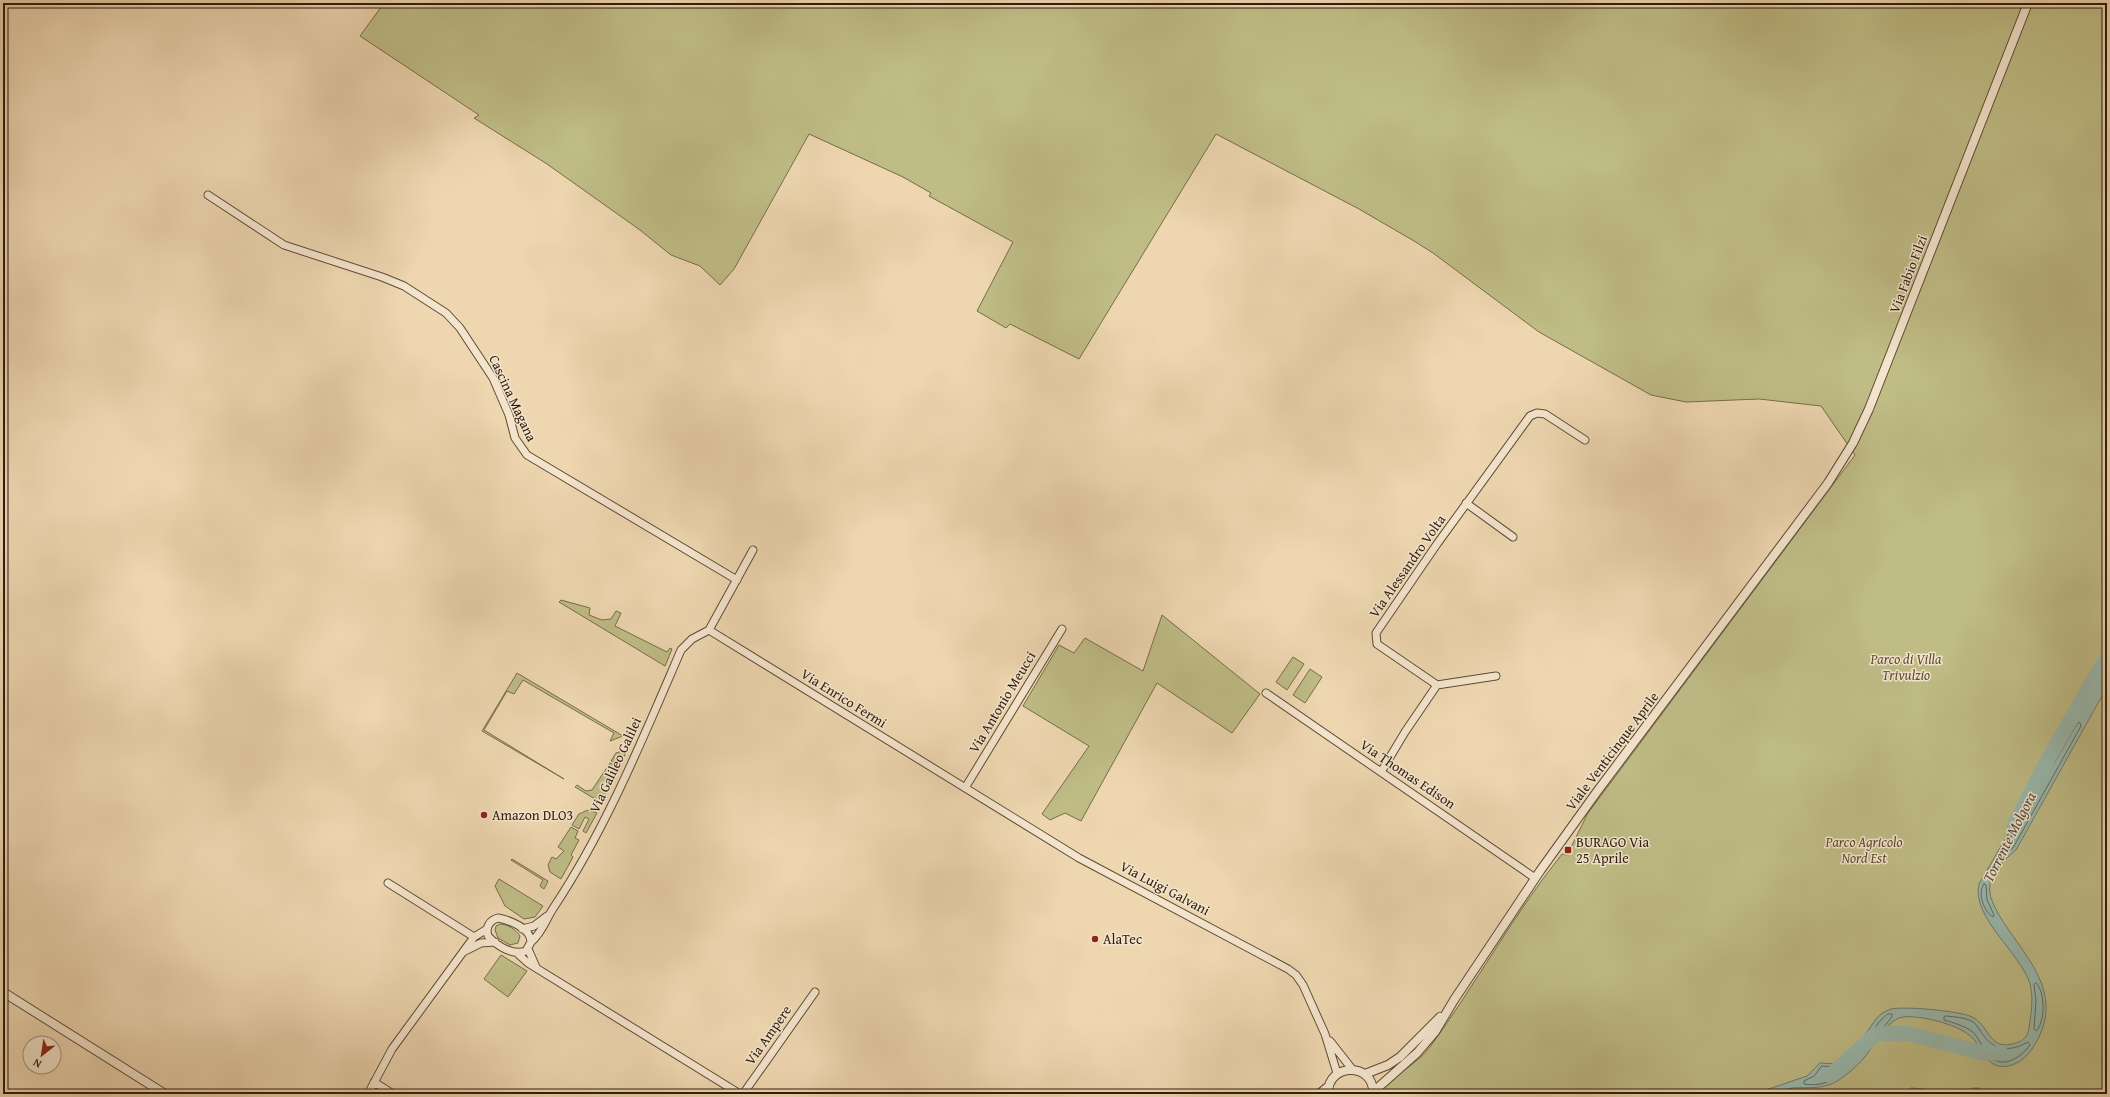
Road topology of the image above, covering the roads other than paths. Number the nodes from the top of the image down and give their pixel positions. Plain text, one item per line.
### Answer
1 (2025, 3) edge
2 (2028, 3) edge
3 (2019, 23) junction
4 (208, 195) dead end
5 (1585, 440) dead end
6 (1466, 503) junction
7 (1798, 523) joint
8 (1513, 537) dead end
9 (753, 550) dead end
10 (736, 580) junction
11 (1062, 629) dead end
12 (709, 630) junction
13 (1496, 676) dead end
14 (1437, 685) junction
15 (1266, 693) dead end
16 (1381, 772) junction
17 (965, 788) junction
18 (1535, 878) junction
19 (388, 883) dead end
20 (547, 916) junction
21 (487, 929) junction
22 (522, 929) junction
23 (474, 937) junction
24 (495, 942) junction
25 (530, 945) junction
26 (465, 951) junction
27 (518, 954) junction
28 (536, 967) junction
29 (3, 992) edge
30 (815, 992) dead end
31 (1454, 1000) junction
32 (1325, 1034) junction
33 (1352, 1069) junction
34 (1337, 1073) junction
35 (1365, 1074) junction
36 (374, 1082) junction
37 (1329, 1090) edge
38 (1373, 1093) edge
39 (164, 1094) edge
40 (368, 1094) edge
41 (393, 1094) edge
42 (741, 1094) edge
43 (1318, 1094) edge

1 - 3 street, Via Fabio Filzi
2 - 3 street, Via Fabio Filzi
3 - 7 street, Via Fabio Filzi
4 - 10 street, Cascina Magana
5 - 6 street, Via Alessandro Volta
6 - 8 street
6 - 14 street, Via Alessandro Volta
7 - 18 street, Viale Venticinque Aprile
9 - 10 street
10 - 12 street
11 - 17 street, Via Antonio Meucci
12 - 17 street, Via Enrico Fermi
12 - 20 street, Via Galileo Galilei
13 - 14 street
14 - 16 street
15 - 16 street, Via Thomas Edison
16 - 18 street, Via Thomas Edison
17 - 32 street, Via Luigi Galvani
18 - 31 street, Viale Venticinque Aprile
19 - 23 street
20 - 22 street
20 - 25 street, Via Galileo Galilei
21 - 22 street
21 - 23 street
21 - 24 street
22 - 25 street
23 - 26 street
24 - 26 street
24 - 27 street
25 - 27 street
25 - 28 street
26 - 36 street
27 - 28 street
28 - 42 street
29 - 39 street
30 - 42 street, Via Ampere
31 - 35 street, Viale Venticinque Aprile
31 - 38 street, Viale Venticinque Aprile
32 - 33 street, Via Luigi Galvani
32 - 34 street, Via Luigi Galvani
33 - 34 street
33 - 35 street
34 - 37 street
35 - 38 street
36 - 40 street
36 - 41 street
37 - 43 street

